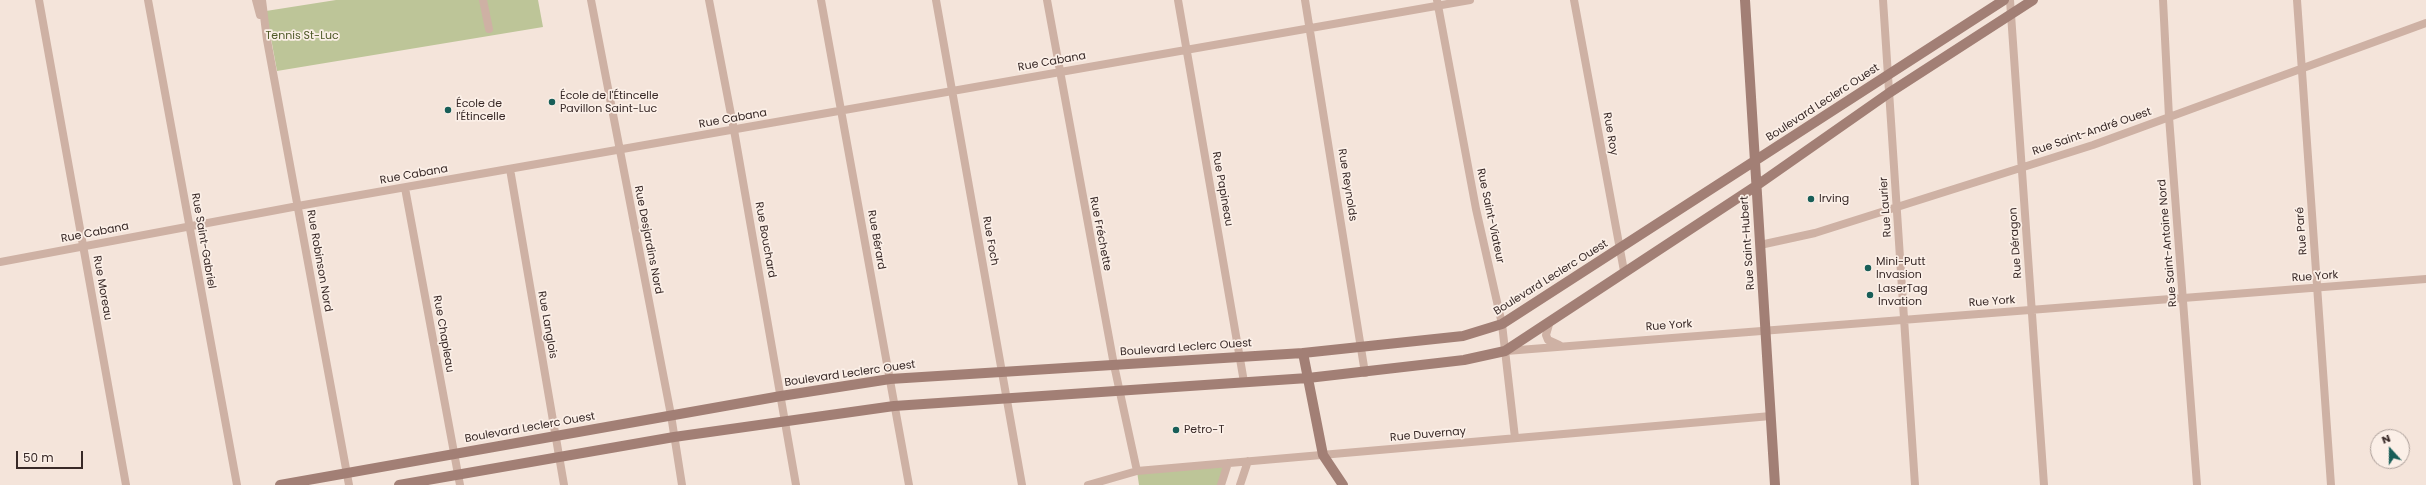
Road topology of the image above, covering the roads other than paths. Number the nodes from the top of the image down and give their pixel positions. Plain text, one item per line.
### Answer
1 (39, 0) edge
2 (148, 0) edge
3 (256, 0) edge
4 (262, 0) edge
5 (483, 0) edge
6 (591, 0) edge
7 (709, 0) edge
8 (821, 0) edge
9 (936, 0) edge
10 (1047, 0) edge
11 (1178, 0) edge
12 (1306, 0) edge
13 (1470, 0) edge
14 (1574, 0) edge
15 (1744, 0) edge
16 (1883, 0) edge
17 (2004, 0) edge
18 (2010, 0) edge
19 (2033, 0) edge
20 (2163, 0) edge
21 (2297, 0) edge
22 (1437, 3) edge
23 (2011, 14) junction
24 (2426, 23) edge
25 (1310, 28) junction
26 (489, 29) dead end
27 (267, 40) junction
28 (1187, 50) junction
29 (2303, 68) junction
30 (1059, 72) junction
31 (1888, 75) junction
32 (952, 91) junction
33 (1889, 93) junction
34 (841, 111) junction
35 (2169, 117) junction
36 (734, 130) junction
37 (618, 150) junction
38 (1755, 160) junction
39 (2022, 168) junction
40 (510, 169) junction
41 (1756, 186) junction
42 (405, 188) junction
43 (298, 206) junction
44 (1897, 207) junction
45 (189, 227) junction
46 (1760, 245) junction
47 (83, 246) junction
48 (1620, 248) junction
49 (0, 262) edge
50 (1624, 271) junction
51 (2426, 279) edge
52 (2317, 288) junction
53 (2184, 298) junction
54 (2032, 310) junction
55 (1904, 319) junction
56 (1550, 321) junction
57 (1502, 324) junction
58 (1766, 330) junction
59 (1560, 346) junction
60 (1362, 347) junction
61 (1505, 351) junction
62 (1303, 353) junction
63 (1240, 356) junction
64 (1114, 365) junction
65 (1001, 370) junction
66 (1365, 373) junction
67 (890, 378) junction
68 (1308, 378) junction
69 (1244, 382) junction
70 (1118, 389) junction
71 (781, 396) junction
72 (1006, 399) junction
73 (894, 406) junction
74 (671, 415) junction
75 (1771, 416) junction
76 (784, 421) junction
77 (555, 436) junction
78 (674, 438) junction
79 (1515, 438) junction
80 (454, 454) junction
81 (1324, 455) junction
82 (559, 457) junction
83 (1248, 461) junction
84 (1228, 463) junction
85 (1137, 471) junction
86 (346, 473) junction
87 (459, 480) edge
88 (126, 485) edge
89 (237, 485) edge
90 (280, 485) edge
91 (349, 485) edge
92 (399, 485) edge
93 (564, 485) edge
94 (682, 485) edge
95 (796, 485) edge
96 (909, 485) edge
97 (1022, 485) edge
98 (1088, 485) edge
99 (1221, 485) edge
100 (1240, 485) edge
101 (1343, 485) edge
102 (1775, 485) edge
103 (1916, 485) edge
104 (2044, 485) edge
105 (2197, 485) edge
106 (2331, 485) edge

1 - 47 street, Rue Moreau
2 - 45 street, Rue Saint-Gabriel
3 - 27 street, Rue Robinson Nord
4 - 27 street, Rue Robinson Nord
5 - 26 street
6 - 37 street, Rue Desjardins Nord
7 - 36 street, Rue Bouchard
8 - 34 street, Rue Bérard
9 - 32 street, Rue Foch
10 - 30 street, Rue Fréchette
11 - 28 street, Rue Papineau
12 - 25 street, Rue Reynolds
13 - 22 street, Rue Cabana
14 - 48 street, Rue Roy
15 - 38 street, Rue Saint-Hubert
16 - 31 street, Rue Laurier
17 - 31 street, Boulevard Leclerc Ouest
18 - 23 street, Rue Déragon
19 - 23 street
20 - 35 street, Rue Saint-Antoine Nord
21 - 29 street, Rue Paré
22 - 25 street, Rue Cabana
22 - 57 street, Rue Saint-Viateur
23 - 33 street
23 - 39 street, Rue Déragon
24 - 29 street, Rue Saint-André Ouest
25 - 28 street, Rue Cabana
25 - 60 street, Rue Reynolds
27 - 43 street, Rue Robinson Nord
28 - 30 street, Rue Cabana
28 - 63 street, Rue Papineau
29 - 35 street, Rue Saint-André Ouest
29 - 52 street, Rue Paré
30 - 32 street, Rue Cabana
30 - 64 street, Rue Fréchette
31 - 33 street, Rue Laurier
31 - 38 street, Boulevard Leclerc Ouest
32 - 34 street, Rue Cabana
32 - 65 street, Rue Foch
33 - 41 street
33 - 44 street, Rue Laurier
34 - 36 street, Rue Cabana
34 - 67 street, Rue Bérard
35 - 39 street, Rue Saint-André Ouest
35 - 53 street, Rue Saint-Antoine Nord
36 - 37 street, Rue Cabana
36 - 71 street, Rue Bouchard
37 - 40 street, Rue Cabana
37 - 74 street, Rue Desjardins Nord
38 - 41 street, Rue Saint-Hubert
38 - 48 street, Boulevard Leclerc Ouest
39 - 44 street, Rue Saint-André Ouest
39 - 54 street, Rue Déragon
40 - 42 street, Rue Cabana
40 - 77 street, Rue Langlois
41 - 46 street, Rue Saint-Hubert
41 - 50 street
42 - 43 street, Rue Cabana
42 - 80 street, Rue Chapleau
43 - 45 street, Rue Cabana
43 - 86 street, Rue Robinson Nord
44 - 46 street, Rue Saint-André Ouest
44 - 55 street, Rue Laurier
45 - 47 street, Rue Cabana
45 - 89 street, Rue Saint-Gabriel
46 - 58 street, Rue Saint-Hubert
47 - 49 street, Rue Cabana
47 - 88 street, Rue Moreau
48 - 50 street, Rue Roy
48 - 57 street, Boulevard Leclerc Ouest
50 - 56 street
51 - 52 street, Rue York
52 - 53 street, Rue York
52 - 106 street, Rue Paré
53 - 54 street, Rue York
53 - 105 street, Rue Saint-Antoine Nord
54 - 55 street, Rue York
54 - 104 street, Rue Déragon
55 - 58 street, Rue York
55 - 103 street, Rue Laurier
56 - 59 street
56 - 61 street
57 - 60 street, Boulevard Leclerc Ouest
57 - 61 street, Rue Saint-Viateur
58 - 59 street, Rue York
58 - 75 street, Rue Saint-Hubert
59 - 61 street, Rue York
60 - 62 street, Boulevard Leclerc Ouest
60 - 66 street, Rue Reynolds
61 - 66 street
61 - 79 street, Rue Saint-Viateur
62 - 63 street, Boulevard Leclerc Ouest
62 - 68 street
63 - 64 street, Boulevard Leclerc Ouest
63 - 69 street, Rue Papineau
64 - 65 street, Boulevard Leclerc Ouest
64 - 70 street, Rue Fréchette
65 - 67 street, Boulevard Leclerc Ouest
65 - 72 street, Rue Foch
66 - 68 street
67 - 71 street, Boulevard Leclerc Ouest
67 - 73 street, Rue Bérard
68 - 69 street
68 - 81 street
69 - 70 street
70 - 72 street
70 - 85 street, Rue Fréchette
71 - 74 street, Boulevard Leclerc Ouest
71 - 76 street, Rue Bouchard
72 - 73 street
72 - 97 street, Rue Foch
73 - 76 street
73 - 96 street, Rue Bérard
74 - 77 street, Boulevard Leclerc Ouest
74 - 78 street, Rue Desjardins Nord
75 - 79 street, Rue Duvernay
75 - 102 street, Rue Saint-Hubert
76 - 78 street
76 - 95 street, Rue Bouchard
77 - 80 street, Boulevard Leclerc Ouest
77 - 82 street, Rue Langlois
78 - 82 street
78 - 94 street, Rue Desjardins Nord
79 - 81 street, Rue Duvernay
80 - 86 street, Boulevard Leclerc Ouest
80 - 87 street, Rue Chapleau
81 - 83 street, Rue Duvernay
81 - 101 street
82 - 87 street
82 - 93 street, Rue Langlois
83 - 84 street, Rue Duvernay
83 - 100 street
84 - 85 street, Rue Duvernay
84 - 99 street
85 - 98 street, Rue Duvernay
86 - 90 street, Boulevard Leclerc Ouest
86 - 91 street, Rue Robinson Nord
87 - 92 street

